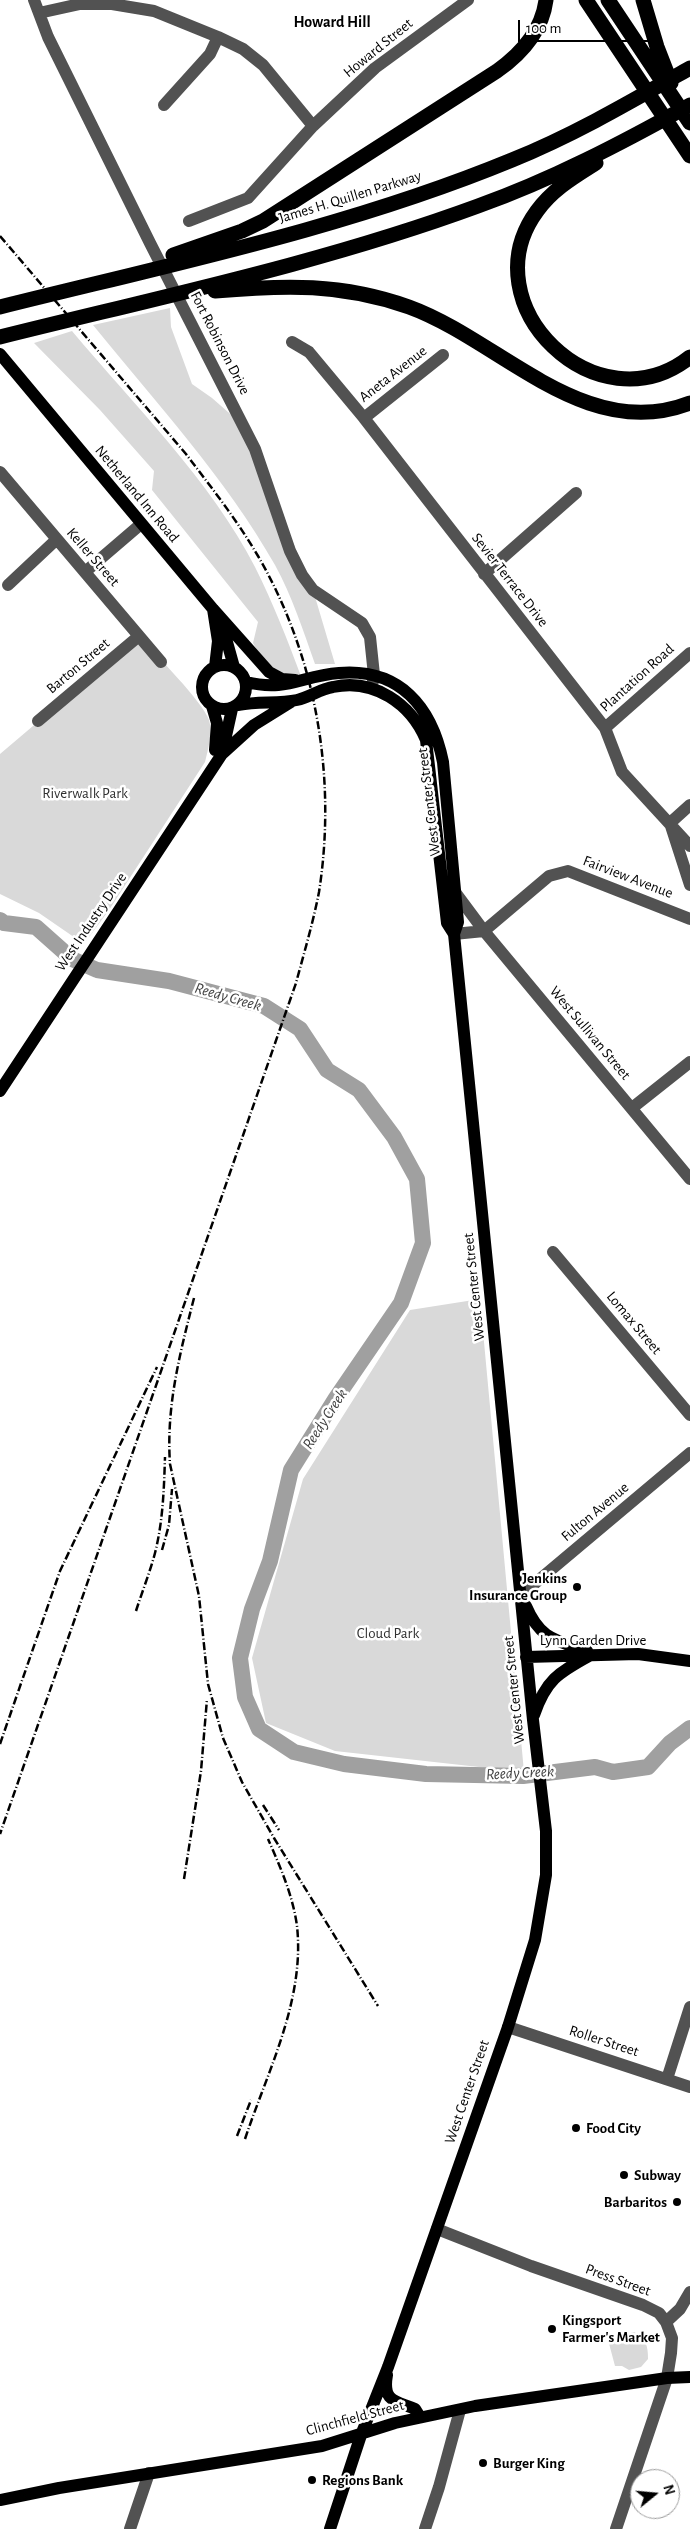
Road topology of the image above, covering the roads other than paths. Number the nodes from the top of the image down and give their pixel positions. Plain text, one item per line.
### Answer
1 (34, 0) edge
2 (468, 0) edge
3 (546, 0) edge
4 (586, 0) edge
5 (608, 0) edge
6 (643, 0) edge
7 (57, 9) junction
8 (39, 13) junction
9 (48, 37) junction
10 (218, 37) junction
11 (690, 68) edge
12 (164, 105) dead end
13 (689, 115) edge
14 (313, 126) junction
15 (678, 138) junction
16 (625, 141) junction
17 (690, 156) edge
18 (690, 160) edge
19 (189, 221) dead end
20 (195, 252) junction
21 (215, 287) junction
22 (0, 307) edge
23 (0, 337) edge
24 (292, 342) dead end
25 (0, 354) edge
26 (443, 355) dead end
27 (690, 357) edge
28 (690, 395) edge
29 (690, 403) edge
30 (638, 411) junction
31 (364, 418) junction
32 (0, 472) edge
33 (576, 493) dead end
34 (140, 524) junction
35 (57, 539) junction
36 (85, 572) junction
37 (484, 574) junction
38 (8, 585) dead end
39 (216, 612) junction
40 (139, 636) junction
41 (690, 653) edge
42 (161, 662) dead end
43 (215, 667) junction
44 (234, 667) junction
45 (374, 675) junction
46 (300, 681) junction
47 (246, 682) junction
48 (372, 689) junction
49 (295, 700) junction
50 (212, 706) junction
51 (236, 707) junction
52 (38, 720) dead end
53 (605, 728) junction
54 (222, 754) junction
55 (210, 773) junction
56 (690, 805) edge
57 (670, 823) junction
58 (690, 846) edge
59 (690, 885) edge
60 (456, 892) junction
61 (690, 919) edge
62 (484, 931) junction
63 (454, 934) junction
64 (690, 1062) edge
65 (0, 1091) edge
66 (632, 1108) junction
67 (690, 1179) edge
68 (552, 1252) dead end
69 (690, 1415) edge
70 (690, 1453) edge
71 (521, 1595) junction
72 (594, 1653) junction
73 (526, 1656) junction
74 (690, 1661) edge
75 (533, 1720) junction
76 (690, 2007) edge
77 (508, 2027) junction
78 (667, 2079) junction
79 (690, 2087) edge
80 (437, 2229) junction
81 (690, 2292) edge
82 (666, 2322) junction
83 (388, 2367) junction
84 (690, 2377) edge
85 (668, 2378) junction
86 (460, 2410) junction
87 (420, 2417) junction
88 (361, 2435) junction
89 (149, 2473) junction
90 (0, 2500) edge
91 (130, 2529) edge
92 (330, 2529) edge
93 (424, 2529) edge
94 (616, 2529) edge

1 - 8 street, Fort Robinson Drive
2 - 14 street, Howard Street
3 - 20 highway
4 - 15 highway
5 - 13 highway
6 - 13 highway
7 - 8 street
7 - 9 street
7 - 10 street
8 - 9 street, Fort Robinson Drive
9 - 45 street, Fort Robinson Drive
10 - 12 street
10 - 14 street
11 - 20 highway, James H. Quillen Parkway
13 - 16 highway
14 - 19 street, Howard Street
15 - 17 highway
15 - 18 highway
16 - 21 highway
16 - 27 highway
20 - 22 highway
21 - 23 highway
21 - 30 highway
24 - 31 street, Sevier Terrace Drive
25 - 34 main road, Netherland Inn Road
26 - 31 street, Aneta Avenue
28 - 30 highway
29 - 30 highway
31 - 37 street, Sevier Terrace Drive
32 - 35 street, Keller Street
33 - 37 street
34 - 36 street
34 - 39 main road, Netherland Inn Road
35 - 36 street, Keller Street
35 - 38 street
36 - 40 street, Keller Street
37 - 53 street, Sevier Terrace Drive
39 - 43 main road, Netherland Inn Road
39 - 44 main road, Netherland Inn Road
39 - 46 main road
40 - 42 street, Keller Street
40 - 52 street, Barton Street
41 - 53 street, Plantation Road
43 - 44 main road
43 - 50 main road
44 - 47 main road
45 - 46 main road, West Center Street
45 - 48 street, Fort Robinson Drive
45 - 60 main road, West Center Street
46 - 47 main road, West Center Street
47 - 51 main road
48 - 49 main road, West Center Street
48 - 63 main road, West Center Street
49 - 51 main road, West Center Street
49 - 54 main road
50 - 51 main road
50 - 55 main road, West Industry Drive
51 - 54 main road, West Industry Drive
53 - 57 street, Sevier Terrace Drive
54 - 55 main road, West Industry Drive
55 - 65 main road, West Industry Drive
56 - 57 street
57 - 58 street, Sevier Terrace Drive
57 - 59 street
60 - 62 street, West Sullivan Street
60 - 63 main road, West Center Street
61 - 62 street, Fairview Avenue
62 - 63 street
62 - 66 street, West Sullivan Street
63 - 71 main road, West Center Street
64 - 66 street
66 - 67 street, West Sullivan Street
68 - 69 street, Lomax Street
70 - 71 street, Fulton Avenue
71 - 72 main road
71 - 73 main road, West Center Street
72 - 73 main road, Lynn Garden Drive
72 - 74 main road, Lynn Garden Drive
72 - 75 main road
73 - 75 main road, West Center Street
75 - 77 main road, West Center Street
76 - 78 street
77 - 78 street, Roller Street
77 - 80 main road, West Center Street
78 - 79 street, Roller Street
80 - 82 street, Press Street
80 - 83 main road, West Center Street
81 - 82 street
82 - 85 street
83 - 87 main road
83 - 88 main road, West Center Street
84 - 85 main road, Clinchfield Street
85 - 86 main road, Clinchfield Street
85 - 94 street
86 - 87 main road, Clinchfield Street
86 - 93 street
87 - 88 main road, Clinchfield Street
88 - 89 main road, Clinchfield Street
88 - 92 main road, West Center Street
89 - 90 main road, Clinchfield Street
89 - 91 street

